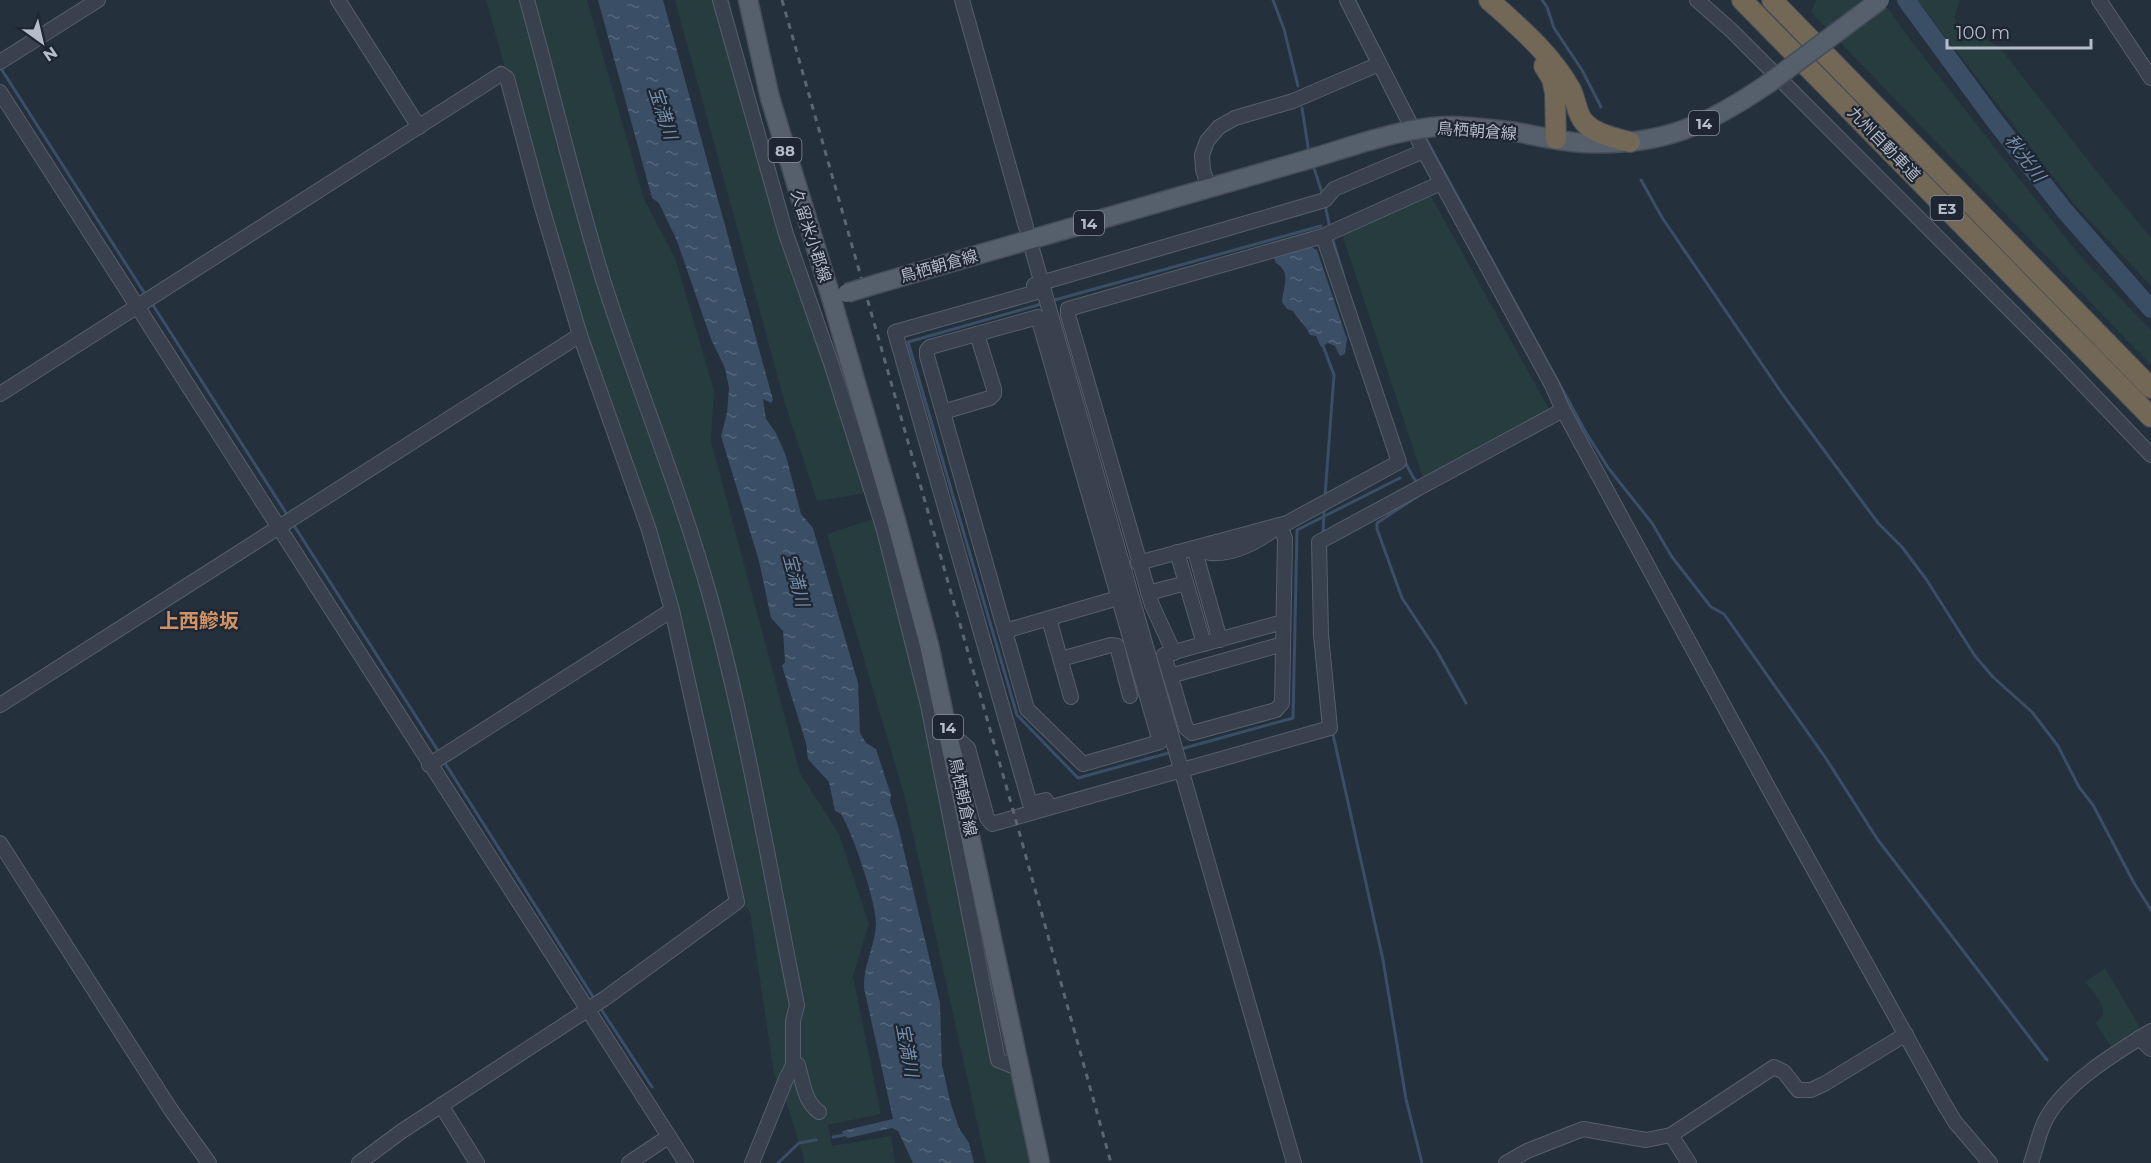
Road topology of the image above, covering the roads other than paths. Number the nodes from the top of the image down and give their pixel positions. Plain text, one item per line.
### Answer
1 (98, 0) edge
2 (338, 0) edge
3 (526, 0) edge
4 (720, 0) edge
5 (748, 0) edge
6 (962, 0) edge
7 (1347, 0) edge
8 (1475, 0) edge
9 (1489, 0) edge
10 (1697, 0) edge
11 (1729, 0) edge
12 (1742, 0) edge
13 (1880, 0) edge
14 (2099, 0) edge
15 (1774, 2) edge
16 (2, 61) edge
17 (1379, 64) junction
18 (1561, 74) junction
19 (2151, 78) edge
20 (0, 92) edge
21 (1860, 119) junction
22 (419, 127) junction
23 (1556, 139) junction
24 (1630, 142) junction
25 (1424, 151) junction
26 (1441, 183) junction
27 (1209, 188) junction
28 (1026, 227) dead end
29 (1323, 236) junction
30 (1032, 249) dead end
31 (1043, 286) junction
32 (839, 295) junction
33 (145, 302) junction
34 (889, 325) dead end
35 (977, 334) junction
36 (580, 335) junction
37 (2151, 388) edge
38 (0, 394) edge
39 (1563, 410) junction
40 (943, 412) junction
41 (2151, 417) edge
42 (2151, 455) edge
43 (286, 522) junction
44 (1280, 525) junction
45 (1194, 548) junction
46 (1177, 552) junction
47 (1138, 563) junction
48 (1186, 583) junction
49 (1148, 593) junction
50 (1118, 598) junction
51 (672, 610) junction
52 (1049, 619) junction
53 (1283, 622) junction
54 (1005, 631) junction
55 (1220, 640) junction
56 (1204, 644) junction
57 (1283, 644) junction
58 (1169, 654) junction
59 (1061, 659) junction
60 (1150, 659) junction
61 (1136, 663) junction
62 (1170, 676) junction
63 (1130, 696) dead end
64 (1071, 698) dead end
65 (0, 705) edge
66 (951, 740) junction
67 (438, 760) junction
68 (1176, 767) junction
69 (1081, 795) junction
70 (0, 843) edge
71 (594, 1005) junction
72 (1906, 1034) junction
73 (2145, 1034) edge
74 (2151, 1049) edge
75 (793, 1065) junction
76 (1020, 1069) junction
77 (441, 1105) junction
78 (819, 1112) dead end
79 (1671, 1135) junction
80 (668, 1137) junction
81 (755, 1162) edge
82 (209, 1163) edge
83 (359, 1163) edge
84 (477, 1163) edge
85 (628, 1163) edge
86 (686, 1163) edge
87 (1040, 1163) edge
88 (1294, 1163) edge
89 (1506, 1163) edge
90 (1689, 1163) edge
91 (1990, 1163) edge
92 (2031, 1163) edge

1 - 16 street
2 - 22 street
3 - 75 street
4 - 76 street
5 - 32 main road, 久留米小郡線 / 88
6 - 28 street
7 - 17 street
8 - 23 highway
9 - 18 highway
10 - 42 street
11 - 21 highway
12 - 21 highway, 九州自動車道 / E3
13 - 24 main road, 鳥栖朝倉線 / 14, bridge
14 - 19 street
15 - 37 highway, 九州自動車道 / E3
17 - 25 street
17 - 27 street
18 - 23 highway
18 - 24 highway
20 - 33 street
21 - 41 highway, 九州自動車道 / E3
22 - 33 street
22 - 36 street
23 - 24 main road, 鳥栖朝倉線 / 14
23 - 27 main road, 鳥栖朝倉線 / 14, bridge
25 - 26 street
25 - 31 street
26 - 29 street
26 - 39 street
27 - 32 main road, 鳥栖朝倉線 / 14, bridge
29 - 44 street
29 - 47 street
30 - 31 street
31 - 34 street
31 - 60 street
31 - 69 street
32 - 66 main road, 鳥栖朝倉線 / 14
33 - 38 street
33 - 43 street
35 - 40 street
35 - 40 street
35 - 50 street
36 - 43 street
36 - 51 street
39 - 68 street
39 - 72 street
40 - 54 street
43 - 65 street
43 - 67 street
44 - 45 street
44 - 53 street
45 - 46 street
45 - 55 street
46 - 47 street
46 - 48 street
47 - 49 street
48 - 49 street
48 - 56 street
49 - 58 street
50 - 52 street
50 - 61 street
51 - 67 street
51 - 71 street
52 - 54 street
52 - 59 street
53 - 55 street
53 - 57 street
54 - 61 street
55 - 56 street
56 - 58 street
57 - 62 street
57 - 62 street
58 - 60 street
58 - 62 street
59 - 63 street
59 - 64 street
60 - 61 street
60 - 68 street
66 - 69 street
66 - 76 main road, 鳥栖朝倉線 / 14
67 - 71 street
68 - 69 street
68 - 88 street
70 - 82 street
71 - 77 street
71 - 80 street
72 - 79 street
72 - 91 street
73 - 74 street
73 - 92 street
75 - 78 street
75 - 81 street
76 - 87 main road, 鳥栖朝倉線 / 14
77 - 83 street
77 - 84 street
79 - 89 street
79 - 90 street
80 - 85 street
80 - 86 street

